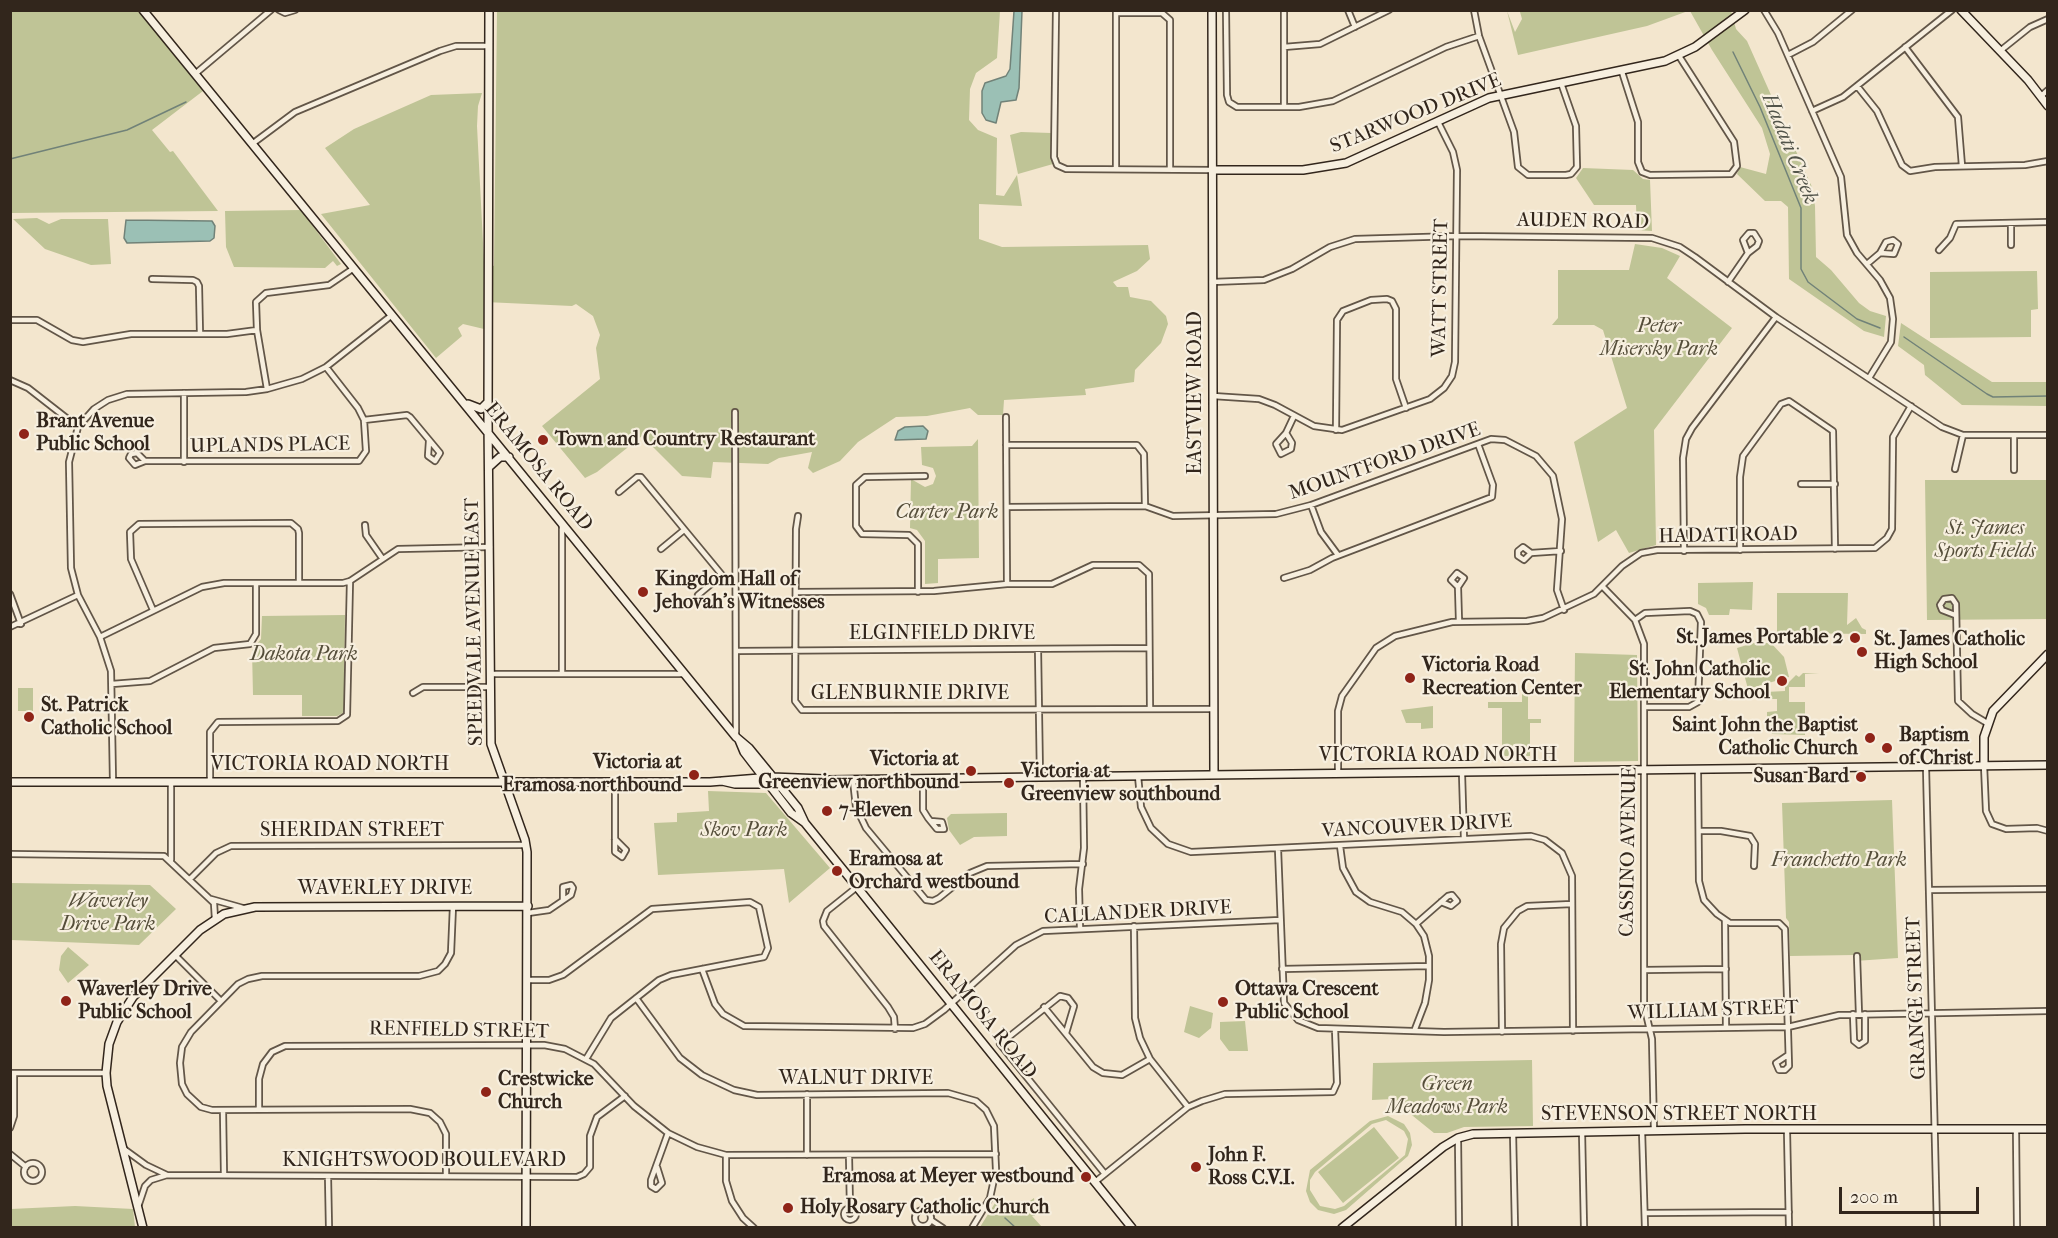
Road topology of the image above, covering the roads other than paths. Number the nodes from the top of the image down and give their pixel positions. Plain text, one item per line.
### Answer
1 (143, 10) edge
2 (271, 10) edge
3 (279, 10) edge
4 (295, 10) edge
5 (489, 10) edge
6 (1056, 10) edge
7 (1212, 10) edge
8 (1226, 10) edge
9 (1284, 10) edge
10 (1348, 10) edge
11 (1389, 10) edge
12 (1474, 10) edge
13 (1744, 10) edge
14 (1764, 10) edge
15 (1852, 10) edge
16 (1952, 10) edge
17 (1961, 10) edge
18 (1116, 12) edge
19 (2048, 19) edge
20 (1355, 27) junction
21 (1479, 36) junction
22 (489, 45) junction
23 (1284, 46) junction
24 (1905, 47) junction
25 (2000, 51) junction
26 (1788, 55) junction
27 (1679, 56) junction
28 (1622, 72) junction
29 (195, 74) junction
30 (1561, 83) junction
31 (1857, 86) junction
32 (2048, 90) edge
33 (1500, 95) junction
34 (2041, 96) junction
35 (2048, 106) edge
36 (1284, 107) junction
37 (1812, 111) junction
38 (1438, 122) junction
39 (252, 144) junction
40 (2048, 161) edge
41 (1962, 166) junction
42 (1116, 169) junction
43 (1170, 169) junction
44 (1213, 170) junction
45 (2048, 222) edge
46 (2011, 223) junction
47 (1456, 236) junction
48 (2011, 245) dead end
49 (1939, 250) dead end
50 (1748, 253) dead end
51 (1880, 253) dead end
52 (1867, 264) junction
53 (354, 268) junction
54 (152, 279) dead end
55 (1212, 282) junction
56 (1728, 282) junction
57 (392, 315) junction
58 (1776, 317) junction
59 (10, 320) edge
60 (257, 330) junction
61 (200, 334) junction
62 (326, 367) junction
63 (1869, 378) junction
64 (10, 380) edge
65 (267, 389) junction
66 (184, 393) junction
67 (1213, 396) junction
68 (463, 400) junction
69 (489, 402) junction
70 (1911, 406) junction
71 (1406, 408) junction
72 (735, 412) dead end
73 (1294, 416) junction
74 (1006, 417) dead end
75 (364, 420) junction
76 (78, 428) junction
77 (1336, 430) junction
78 (489, 432) junction
79 (1286, 433) junction
80 (1963, 435) junction
81 (2048, 435) edge
82 (2014, 436) junction
83 (429, 441) dead end
84 (1478, 444) junction
85 (1006, 445) junction
86 (509, 457) junction
87 (145, 461) dead end
88 (184, 462) junction
89 (489, 467) junction
90 (1955, 469) dead end
91 (2014, 470) dead end
92 (925, 476) dead end
93 (1801, 484) dead end
94 (1834, 484) junction
95 (619, 492) dead end
96 (1311, 505) junction
97 (1145, 506) junction
98 (1007, 507) junction
99 (798, 516) dead end
100 (1214, 516) junction
101 (562, 522) junction
102 (365, 525) dead end
103 (684, 530) junction
104 (490, 547) junction
105 (661, 549) dead end
106 (1835, 549) junction
107 (1740, 550) junction
108 (1561, 551) junction
109 (1684, 551) junction
110 (1531, 553) dead end
111 (1338, 555) junction
112 (382, 558) junction
113 (722, 575) junction
114 (735, 575) junction
115 (1284, 578) dead end
116 (350, 581) junction
117 (299, 583) junction
118 (256, 584) junction
119 (1007, 584) junction
120 (1458, 587) dead end
121 (1603, 587) junction
122 (918, 591) junction
123 (796, 592) junction
124 (10, 594) edge
125 (78, 595) junction
126 (698, 595) dead end
127 (153, 610) junction
128 (1564, 610) junction
129 (1955, 615) dead end
130 (1635, 620) junction
131 (1459, 621) junction
132 (21, 624) junction
133 (10, 627) edge
134 (100, 638) junction
135 (1149, 648) junction
136 (1038, 649) junction
137 (795, 650) junction
138 (736, 651) junction
139 (2048, 654) edge
140 (491, 674) junction
141 (562, 674) junction
142 (685, 674) junction
143 (112, 684) junction
144 (491, 687) junction
145 (412, 693) dead end
146 (1645, 707) junction
147 (1150, 708) junction
148 (1039, 709) junction
149 (1214, 709) junction
150 (1987, 723) junction
151 (737, 738) junction
152 (749, 760) junction
153 (1984, 765) junction
154 (2048, 765) edge
155 (1926, 767) junction
156 (1644, 771) junction
157 (1698, 771) junction
158 (1338, 774) junction
159 (1462, 774) junction
160 (1214, 775) junction
161 (1083, 776) junction
162 (1138, 776) junction
163 (763, 777) junction
164 (772, 777) junction
165 (1040, 777) junction
166 (739, 778) junction
167 (923, 779) junction
168 (828, 780) junction
169 (853, 780) junction
170 (210, 781) junction
171 (722, 781) junction
172 (10, 782) edge
173 (113, 782) junction
174 (171, 782) junction
175 (503, 782) junction
176 (615, 782) junction
177 (799, 783) junction
178 (768, 784) junction
179 (778, 784) junction
180 (792, 801) junction
181 (931, 821) dead end
182 (804, 823) junction
183 (1699, 831) junction
184 (2048, 831) edge
185 (615, 838) dead end
186 (1464, 839) junction
187 (526, 845) junction
188 (1340, 846) junction
189 (1278, 849) junction
190 (10, 854) edge
191 (171, 860) junction
192 (1083, 864) junction
193 (1754, 866) dead end
194 (190, 879) junction
195 (857, 887) junction
196 (2048, 889) edge
197 (1929, 890) junction
198 (209, 898) junction
199 (563, 899) dead end
200 (1441, 902) dead end
201 (1572, 904) junction
202 (453, 906) junction
203 (243, 908) junction
204 (528, 909) junction
205 (215, 919) junction
206 (1280, 920) junction
207 (1725, 920) junction
208 (1416, 924) junction
209 (1134, 926) junction
210 (1080, 928) junction
211 (176, 955) junction
212 (1857, 956) dead end
213 (1429, 966) junction
214 (702, 969) junction
215 (1282, 969) junction
216 (1726, 969) junction
217 (1644, 970) junction
218 (527, 980) junction
219 (636, 998) junction
220 (221, 1001) junction
221 (951, 1002) junction
222 (1044, 1008) junction
223 (2048, 1011) edge
224 (1933, 1012) junction
225 (1853, 1014) junction
226 (1862, 1014) junction
227 (1788, 1027) junction
228 (1726, 1028) junction
229 (895, 1029) junction
230 (1335, 1029) junction
231 (1415, 1029) junction
232 (1650, 1029) junction
233 (1573, 1031) junction
234 (1502, 1032) junction
235 (1066, 1033) junction
236 (528, 1044) junction
237 (1788, 1055) dead end
238 (586, 1059) junction
239 (1150, 1059) junction
240 (105, 1072) junction
241 (12, 1073) edge
242 (807, 1094) junction
243 (625, 1096) junction
244 (1188, 1107) junction
245 (260, 1109) junction
246 (223, 1110) junction
247 (10, 1128) edge
248 (2048, 1129) edge
249 (1654, 1130) junction
250 (2016, 1130) junction
251 (1642, 1131) junction
252 (1787, 1131) junction
253 (1936, 1131) junction
254 (1582, 1132) junction
255 (668, 1133) junction
256 (1513, 1133) junction
257 (1458, 1138) junction
258 (124, 1149) junction
259 (10, 1154) edge
260 (996, 1154) junction
261 (726, 1155) junction
262 (807, 1155) junction
263 (849, 1156) junction
264 (26, 1167) dead end
265 (657, 1167) dead end
266 (1105, 1174) junction
267 (166, 1175) junction
268 (224, 1175) junction
269 (446, 1175) junction
270 (328, 1176) junction
271 (526, 1176) junction
272 (1095, 1182) junction
273 (139, 1204) junction
274 (850, 1209) dead end
275 (1789, 1212) junction
276 (1645, 1213) junction
277 (931, 1220) dead end
278 (143, 1227) edge
279 (328, 1227) edge
280 (526, 1227) edge
281 (751, 1227) edge
282 (943, 1227) edge
283 (972, 1227) edge
284 (1132, 1227) edge
285 (1342, 1227) edge
286 (1459, 1227) edge
287 (1515, 1227) edge
288 (1584, 1227) edge
289 (1645, 1227) edge
290 (1789, 1227) edge
291 (1937, 1227) edge
292 (2017, 1227) edge

1 - 29 main road, ERAMOSA ROAD
2 - 29 street
3 - 4 street
5 - 22 main road, SPEEDVALE AVENUE EAST
6 - 42 street, STARWOOD DRIVE
7 - 44 main road, EASTVIEW ROAD
8 - 36 street
9 - 23 street
10 - 20 street
11 - 20 street
12 - 21 street
13 - 27 main road, STARWOOD DRIVE
14 - 26 street
15 - 26 street
16 - 24 street
17 - 25 main road
18 - 42 street
18 - 43 street
19 - 25 street
20 - 23 street
21 - 33 street
21 - 36 street
22 - 39 street
22 - 69 main road, SPEEDVALE AVENUE EAST
23 - 36 street
24 - 31 street
24 - 41 street
25 - 34 main road
26 - 37 street
27 - 28 main road, STARWOOD DRIVE
27 - 28 street
28 - 30 main road, STARWOOD DRIVE
29 - 39 main road, ERAMOSA ROAD
30 - 33 main road, STARWOOD DRIVE
30 - 33 street
31 - 37 street
31 - 41 street
32 - 34 street
33 - 38 main road, STARWOOD DRIVE
34 - 35 main road
37 - 52 street
38 - 44 main road, STARWOOD DRIVE
38 - 47 street, WATT STREET
39 - 53 main road, ERAMOSA ROAD
40 - 41 street
42 - 43 street, STARWOOD DRIVE
43 - 44 street, STARWOOD DRIVE
44 - 55 main road, EASTVIEW ROAD
45 - 46 street
46 - 48 street
46 - 49 street
47 - 55 street, AUDEN ROAD
47 - 56 street, AUDEN ROAD
47 - 71 street, WATT STREET
50 - 56 street
51 - 52 street
52 - 63 street
53 - 57 main road, ERAMOSA ROAD
53 - 60 street
54 - 61 street
55 - 67 main road, EASTVIEW ROAD
56 - 58 street, AUDEN ROAD
57 - 62 street
57 - 68 main road, ERAMOSA ROAD
58 - 63 street, AUDEN ROAD
58 - 109 street
59 - 61 street
60 - 61 street
60 - 65 street
62 - 65 street
62 - 75 street, UPLANDS PLACE
63 - 70 street, AUDEN ROAD
64 - 76 street
65 - 66 street
66 - 76 street
66 - 88 street
67 - 73 street, WATT STREET
67 - 100 main road, EASTVIEW ROAD
68 - 69 main road
68 - 78 main road, ERAMOSA ROAD
69 - 78 main road, SPEEDVALE AVENUE EAST
70 - 80 street, AUDEN ROAD
70 - 106 street, HADATI ROAD
71 - 77 street, WATT STREET
71 - 77 street
72 - 114 street
73 - 77 street, WATT STREET
73 - 79 street
74 - 85 street
75 - 83 street
75 - 88 street, UPLANDS PLACE
76 - 125 street
78 - 86 main road, ERAMOSA ROAD
78 - 89 main road, SPEEDVALE AVENUE EAST
79 - 79 street
80 - 82 street, AUDEN ROAD
80 - 90 street
81 - 82 street, AUDEN ROAD
82 - 91 street
84 - 96 street, MOUNTFORD DRIVE
84 - 108 street, MOUNTFORD DRIVE
84 - 111 street
85 - 97 street
85 - 98 street
86 - 89 main road
86 - 101 main road, ERAMOSA ROAD
87 - 88 street, UPLANDS PLACE
89 - 104 main road, SPEEDVALE AVENUE EAST
92 - 122 street
93 - 94 street
94 - 106 street
94 - 107 street
95 - 103 street
96 - 100 street, MOUNTFORD DRIVE
96 - 111 street
97 - 98 street, MOUNTFORD DRIVE
97 - 100 street, MOUNTFORD DRIVE
98 - 119 street
99 - 123 street, GLENBURNIE DRIVE
100 - 149 main road, EASTVIEW ROAD
101 - 141 street
101 - 142 main road, ERAMOSA ROAD
102 - 112 street
103 - 105 street
103 - 113 street
104 - 112 street
104 - 140 main road, SPEEDVALE AVENUE EAST
106 - 107 street, HADATI ROAD
107 - 109 street, HADATI ROAD
108 - 110 street
108 - 128 street, MOUNTFORD DRIVE
109 - 121 street, HADATI ROAD
111 - 115 street
112 - 116 street
113 - 114 street
113 - 126 street
114 - 138 street
116 - 117 street
116 - 170 street
117 - 118 street
117 - 127 street
118 - 127 street
118 - 143 street
119 - 122 street
119 - 135 street
120 - 131 street
121 - 128 street, HADATI ROAD
121 - 130 street, CASSINO AVENUE
122 - 123 street
123 - 137 street, GLENBURNIE DRIVE
124 - 132 street
125 - 132 street
125 - 134 street
127 - 134 street
128 - 131 street, HADATI ROAD
129 - 150 street
130 - 146 street, CASSINO AVENUE
130 - 146 street
131 - 158 street, HADATI ROAD
132 - 133 street
134 - 143 street
135 - 136 street, ELGINFIELD DRIVE
135 - 147 street
136 - 137 street, ELGINFIELD DRIVE
136 - 148 street
137 - 138 street, ELGINFIELD DRIVE
137 - 148 street, GLENBURNIE DRIVE
138 - 151 street
139 - 150 main road
140 - 141 street
140 - 144 main road, SPEEDVALE AVENUE EAST
141 - 142 street
142 - 151 main road, ERAMOSA ROAD
143 - 173 street
144 - 145 street
144 - 175 main road, SPEEDVALE AVENUE EAST
146 - 156 street, CASSINO AVENUE
147 - 148 street, GLENBURNIE DRIVE
147 - 149 street, GLENBURNIE DRIVE
148 - 165 street
149 - 160 main road, EASTVIEW ROAD
150 - 153 main road
151 - 152 main road, ERAMOSA ROAD
151 - 164 main road, ERAMOSA ROAD
152 - 163 main road, ERAMOSA ROAD
152 - 166 main road
153 - 154 main road, VICTORIA ROAD NORTH
153 - 155 main road, VICTORIA ROAD NORTH
153 - 184 street
155 - 157 main road, VICTORIA ROAD NORTH
155 - 197 street, GRANGE STREET
156 - 157 main road, VICTORIA ROAD NORTH
156 - 159 main road, VICTORIA ROAD NORTH
156 - 217 street, CASSINO AVENUE
157 - 183 street
158 - 159 main road, VICTORIA ROAD NORTH
158 - 160 main road, VICTORIA ROAD NORTH
159 - 186 street
160 - 162 main road, VICTORIA ROAD NORTH
161 - 162 main road, VICTORIA ROAD NORTH
161 - 165 main road, VICTORIA ROAD NORTH
161 - 192 street
162 - 189 street, VANCOUVER DRIVE
163 - 164 main road, VICTORIA ROAD NORTH
163 - 166 main road, VICTORIA ROAD NORTH
163 - 178 main road, ERAMOSA ROAD
164 - 168 main road, VICTORIA ROAD NORTH
164 - 179 main road, ERAMOSA ROAD
165 - 167 main road, VICTORIA ROAD NORTH
166 - 171 main road, VICTORIA ROAD NORTH
167 - 169 main road, VICTORIA ROAD NORTH
167 - 181 street
168 - 169 main road, VICTORIA ROAD NORTH
168 - 177 main road, VICTORIA ROAD NORTH
169 - 192 street
170 - 174 main road, VICTORIA ROAD NORTH
170 - 175 main road, VICTORIA ROAD NORTH
171 - 176 main road, VICTORIA ROAD NORTH
171 - 178 main road, VICTORIA ROAD NORTH
172 - 173 main road, VICTORIA ROAD NORTH
173 - 174 main road, VICTORIA ROAD NORTH
174 - 191 street
175 - 176 main road, VICTORIA ROAD NORTH
175 - 187 main road, SPEEDVALE AVENUE EAST
176 - 185 street
177 - 179 main road, VICTORIA ROAD NORTH
177 - 180 main road
178 - 179 main road, VICTORIA ROAD NORTH
178 - 182 main road, ERAMOSA ROAD
179 - 180 main road, ERAMOSA ROAD
180 - 182 main road, ERAMOSA ROAD
182 - 195 main road, ERAMOSA ROAD
183 - 193 street
183 - 207 street
186 - 188 street, VANCOUVER DRIVE
186 - 201 street, VANCOUVER DRIVE
187 - 194 street, SHERIDAN STREET
187 - 204 main road, SPEEDVALE AVENUE EAST
188 - 189 street, VANCOUVER DRIVE
188 - 208 street
189 - 206 street, WILLIAM STREET
190 - 191 street
191 - 194 street
192 - 210 street
194 - 198 street
195 - 221 main road, ERAMOSA ROAD
195 - 229 street
196 - 197 street
197 - 224 street, GRANGE STREET
198 - 203 street, WAVERLEY DRIVE
198 - 205 street
199 - 204 street
200 - 208 street
201 - 233 street, VANCOUVER DRIVE
201 - 234 street
202 - 203 main road, WAVERLEY DRIVE
202 - 204 main road, WAVERLEY DRIVE
202 - 220 street
203 - 205 main road, WAVERLEY DRIVE
204 - 218 main road, SPEEDVALE AVENUE EAST
205 - 211 main road, WAVERLEY DRIVE
206 - 209 street, CALLANDER DRIVE
206 - 215 street, WILLIAM STREET
207 - 216 street
207 - 227 street
208 - 213 street
209 - 210 street, CALLANDER DRIVE
209 - 239 street
210 - 221 street, CALLANDER DRIVE
211 - 220 street
211 - 240 main road, WAVERLEY DRIVE
212 - 226 street
213 - 215 street
213 - 231 street
214 - 218 street
214 - 219 street
214 - 229 street, CALLANDER DRIVE
215 - 230 street, WILLIAM STREET
216 - 217 street
216 - 228 street
217 - 232 street, CASSINO AVENUE
218 - 236 main road, SPEEDVALE AVENUE EAST
219 - 238 street
219 - 242 street, WALNUT DRIVE
220 - 246 street
221 - 229 street, CALLANDER DRIVE
221 - 272 main road, ERAMOSA ROAD
222 - 235 street
222 - 235 street
222 - 266 street
223 - 224 street, WILLIAM STREET
224 - 226 street, WILLIAM STREET
224 - 253 street, GRANGE STREET
225 - 226 street, WILLIAM STREET
225 - 226 street
225 - 227 street, WILLIAM STREET
227 - 228 street, WILLIAM STREET
227 - 237 street
228 - 232 street, WILLIAM STREET
230 - 231 street, WILLIAM STREET
230 - 244 street
231 - 234 street, WILLIAM STREET
232 - 233 street, WILLIAM STREET
232 - 249 street, CASSINO AVENUE
233 - 234 street, WILLIAM STREET
235 - 239 street
236 - 238 street, RENFIELD STREET
236 - 245 street, RENFIELD STREET
236 - 271 main road, SPEEDVALE AVENUE EAST
238 - 243 street, RENFIELD STREET
239 - 244 street
240 - 241 street
240 - 258 main road, WAVERLEY DRIVE
241 - 247 street
242 - 260 street, WALNUT DRIVE
242 - 262 street
243 - 255 street, RENFIELD STREET
243 - 271 street, KNIGHTSWOOD BOULEVARD
244 - 266 street
245 - 246 street
245 - 269 street
246 - 268 street
248 - 250 main road, STEVENSON STREET NORTH
249 - 251 main road, STEVENSON STREET NORTH
249 - 252 main road, STEVENSON STREET NORTH
250 - 253 main road, STEVENSON STREET NORTH
250 - 292 street
251 - 254 main road, STEVENSON STREET NORTH
251 - 276 street
252 - 253 main road, STEVENSON STREET NORTH
252 - 275 street
253 - 291 street, GRANGE STREET
254 - 256 main road, STEVENSON STREET NORTH
254 - 288 street
255 - 261 street, RENFIELD STREET
255 - 265 street
256 - 257 main road, STEVENSON STREET NORTH
256 - 287 street
257 - 285 main road, STEVENSON STREET NORTH
257 - 286 street
258 - 267 street, KNIGHTSWOOD BOULEVARD
258 - 273 main road, WAVERLEY DRIVE
259 - 264 street
260 - 263 street, RENFIELD STREET
260 - 283 street, WALNUT DRIVE
261 - 262 street, RENFIELD STREET
261 - 281 street
262 - 263 street, RENFIELD STREET
263 - 274 street
266 - 272 street
267 - 268 street, KNIGHTSWOOD BOULEVARD
267 - 273 street
268 - 270 street, KNIGHTSWOOD BOULEVARD
269 - 270 street, KNIGHTSWOOD BOULEVARD
269 - 271 street, KNIGHTSWOOD BOULEVARD
270 - 279 street
271 - 280 main road, SPEEDVALE AVENUE EAST
272 - 284 main road, ERAMOSA ROAD
273 - 278 main road, WAVERLEY DRIVE
275 - 276 street
275 - 290 street
276 - 289 street
277 - 282 street

